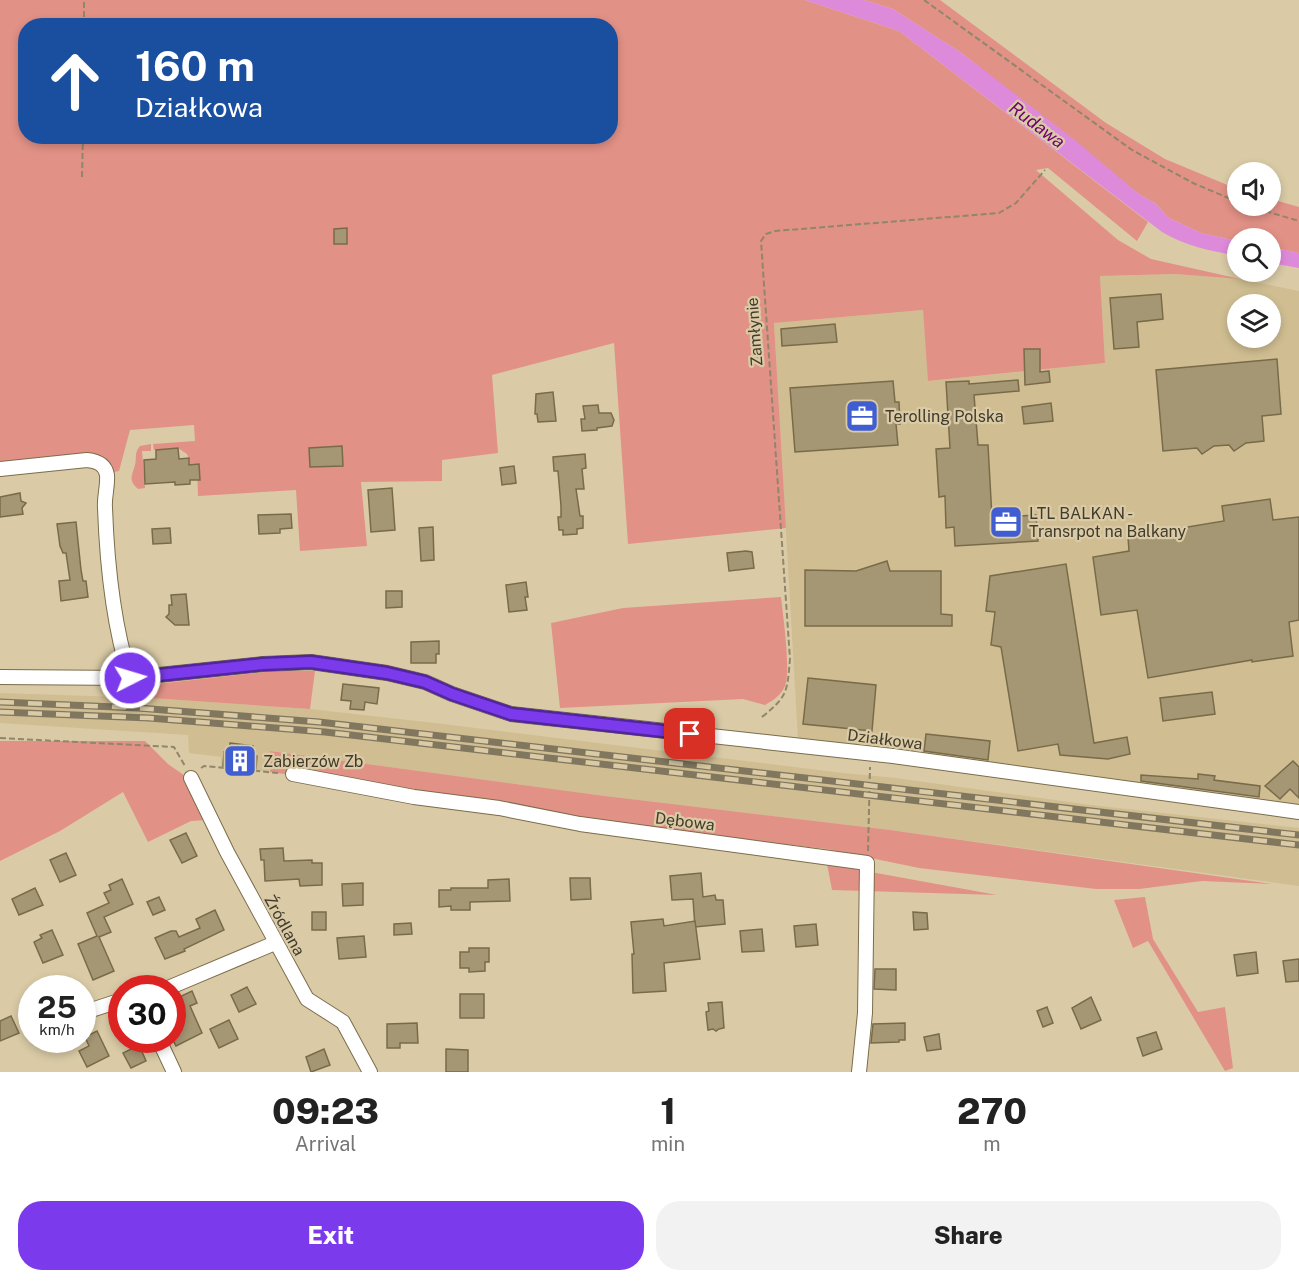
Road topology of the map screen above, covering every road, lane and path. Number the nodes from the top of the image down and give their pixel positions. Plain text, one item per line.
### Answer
1 (84, 0) edge
2 (924, 0) edge
3 (84, 18) edge
4 (83, 144) edge
5 (1045, 170) dead end
6 (82, 177) dead end
7 (1227, 197) edge
8 (1281, 215) edge
9 (1299, 220) edge
10 (0, 469) edge
11 (0, 677) edge
12 (130, 678) junction
13 (762, 717) dead end
14 (0, 738) edge
15 (870, 753) junction
16 (293, 774) joint
17 (191, 778) junction
18 (1299, 812) edge
19 (867, 863) junction
20 (275, 943) junction
21 (186, 980) edge
22 (165, 1053) edge
23 (174, 1072) edge
24 (370, 1072) edge
25 (859, 1072) edge

1 - 3 path
2 - 7 path
4 - 6 path
5 - 13 path, Zamłynie
8 - 9 path
10 - 12 street
11 - 12 street, Działkowa
12 - 15 street, Działkowa
14 - 17 path
15 - 18 street, Działkowa
15 - 19 path
16 - 17 path
16 - 19 street, Dębowa
17 - 20 street, Źródlana
19 - 25 street
20 - 21 street
20 - 24 street, Źródlana
22 - 23 street

